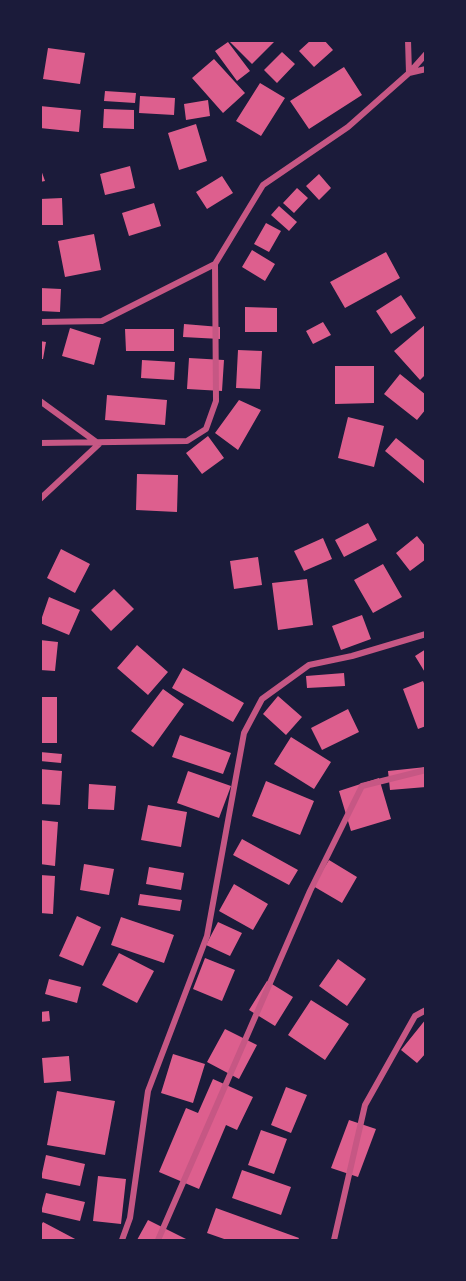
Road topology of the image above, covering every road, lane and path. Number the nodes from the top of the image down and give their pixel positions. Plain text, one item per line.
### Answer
1 (408, 40) edge
2 (426, 54) edge
3 (426, 69) edge
4 (409, 73) junction
5 (215, 264) junction
6 (40, 322) edge
7 (40, 401) edge
8 (40, 443) edge
9 (99, 444) junction
10 (40, 499) edge
11 (426, 634) edge
12 (426, 770) edge
13 (426, 1010) edge
14 (123, 1240) edge
15 (158, 1240) edge
16 (334, 1240) edge

1 - 4 street
2 - 4 street
3 - 4 street
4 - 5 street
5 - 6 street
5 - 9 street
7 - 9 street
8 - 9 street
9 - 10 street
11 - 14 street
12 - 15 street
13 - 16 street

